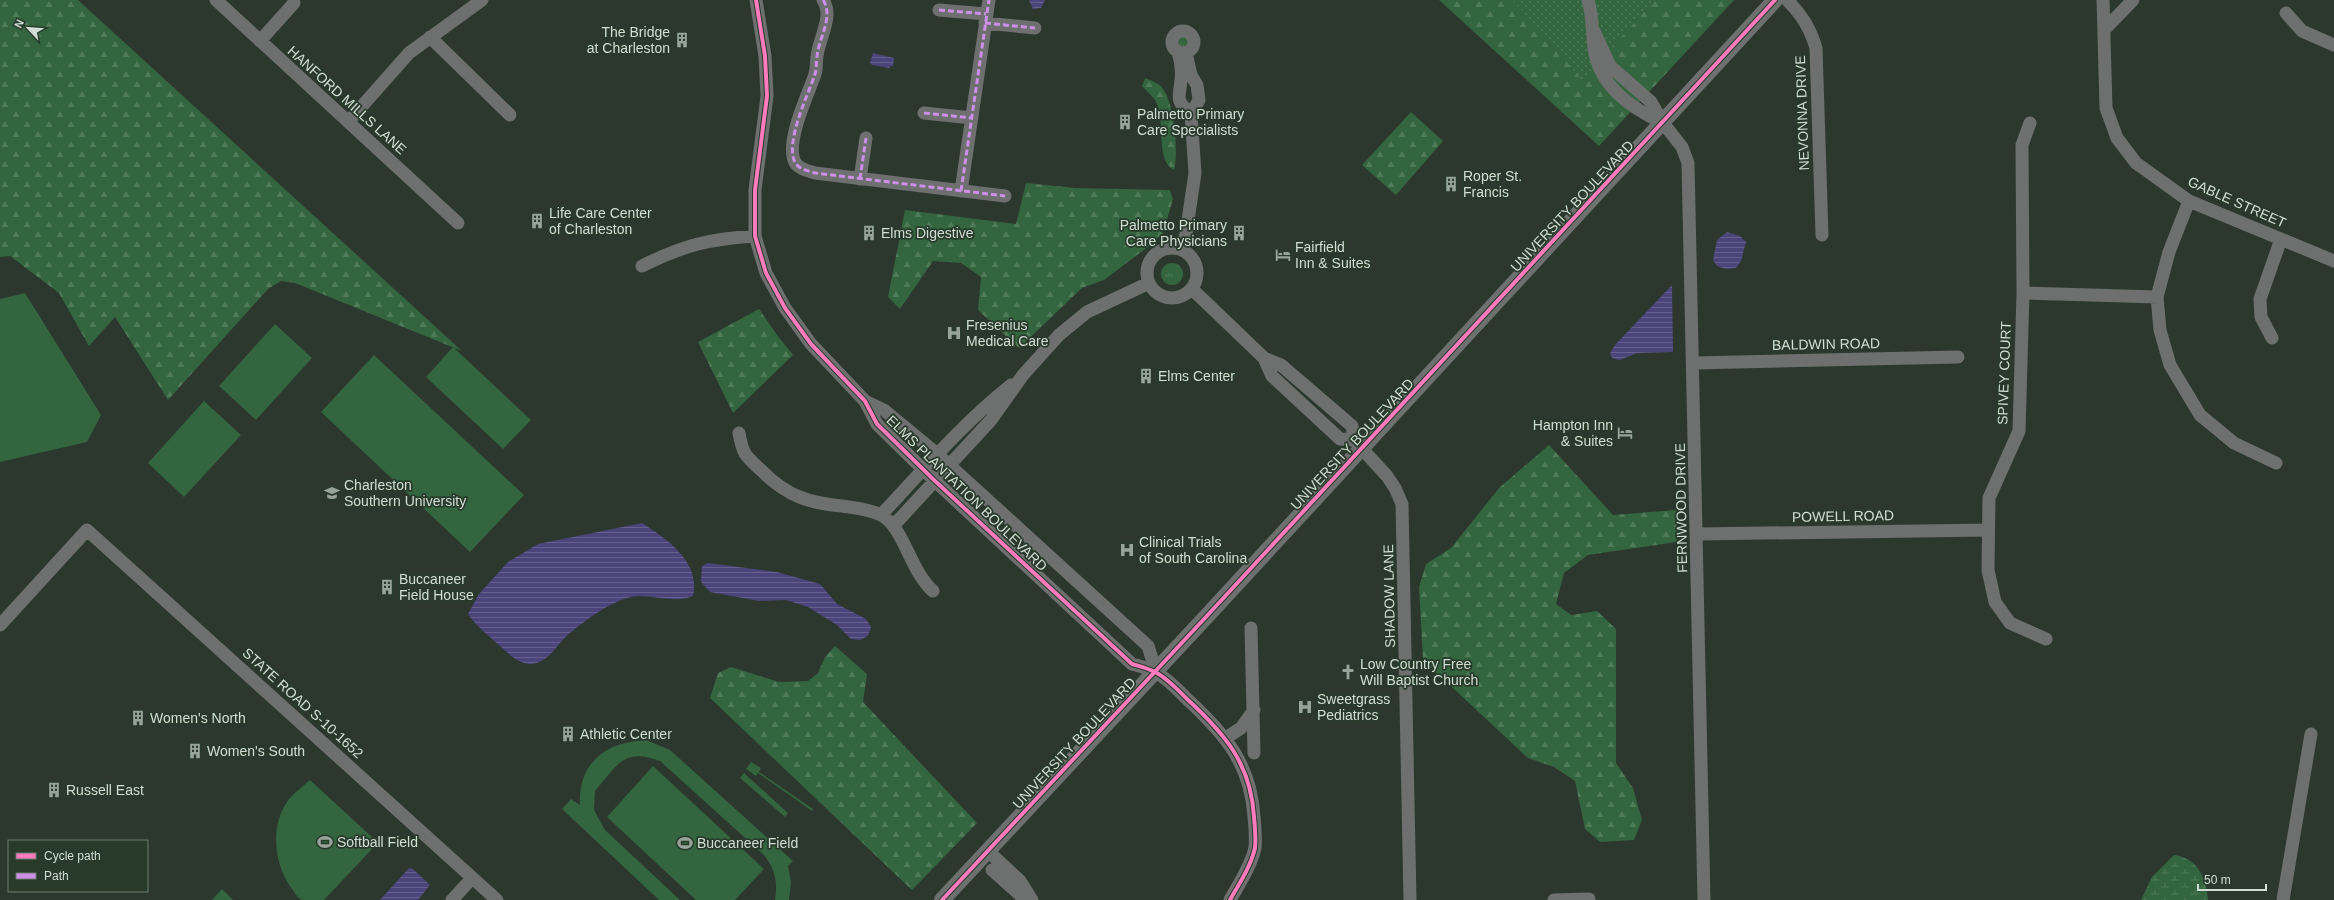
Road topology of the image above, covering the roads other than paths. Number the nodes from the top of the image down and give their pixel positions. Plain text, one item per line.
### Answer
1 (216, 0) edge
2 (482, 0) edge
3 (822, 0) edge
4 (989, 0) edge
5 (1588, 0) edge
6 (1774, 0) edge
7 (1787, 0) edge
8 (2103, 0) edge
9 (2133, 0) edge
10 (756, 1) edge
11 (294, 3) dead end
12 (939, 10) dead end
13 (2286, 13) dead end
14 (986, 18) junction
15 (1035, 28) dead end
16 (2104, 30) junction
17 (430, 38) junction
18 (260, 41) junction
19 (2334, 45) edge
20 (924, 112) dead end
21 (510, 114) dead end
22 (1191, 114) junction
23 (972, 118) junction
24 (348, 122) junction
25 (1663, 123) junction
26 (2030, 123) dead end
27 (866, 138) dead end
28 (860, 179) junction
29 (961, 190) junction
30 (1005, 196) dead end
31 (2189, 201) junction
32 (458, 222) dead end
33 (1822, 235) dead end
34 (755, 236) junction
35 (2281, 239) junction
36 (1181, 249) junction
37 (2334, 261) edge
38 (642, 266) dead end
39 (1149, 283) junction
40 (1192, 289) junction
41 (2023, 293) junction
42 (2157, 297) junction
43 (2272, 338) dead end
44 (1958, 357) dead end
45 (1694, 364) junction
46 (1024, 375) junction
47 (865, 401) junction
48 (739, 433) dead end
49 (1358, 444) junction
50 (936, 453) junction
51 (2276, 463) dead end
52 (950, 466) junction
53 (923, 470) junction
54 (934, 480) junction
55 (881, 515) junction
56 (894, 525) junction
57 (1988, 530) junction
58 (1698, 534) junction
59 (933, 592) dead end
60 (0, 625) edge
61 (1251, 628) dead end
62 (2046, 639) dead end
63 (1156, 672) junction
64 (1254, 710) junction
65 (2311, 734) dead end
66 (1226, 738) junction
67 (1254, 753) dead end
68 (988, 851) junction
69 (992, 870) dead end
70 (472, 878) junction
71 (1589, 899) edge
72 (452, 900) edge
73 (497, 900) edge
74 (942, 900) edge
75 (1031, 900) edge
76 (1230, 900) edge
77 (1410, 900) edge
78 (1554, 900) edge
79 (1704, 900) edge
80 (2282, 900) edge

1 - 18 street, HANFORD MILLS LANE
2 - 17 street
3 - 28 street
4 - 14 street
5 - 25 street, FERNWOOD DRIVE
6 - 25 main road, UNIVERSITY BOULEVARD
7 - 33 street, NEVONNA DRIVE
8 - 16 street, GABLE STREET
9 - 16 street
10 - 34 street, ELMS PLANTATION BOULEVARD
11 - 18 street
12 - 14 street
13 - 19 street
14 - 15 street
14 - 23 street
16 - 31 street, GABLE STREET
17 - 21 street
17 - 24 street
18 - 24 street, HANFORD MILLS LANE
20 - 23 street
22 - 22 street
22 - 36 street
23 - 29 street
24 - 32 street, HANFORD MILLS LANE
25 - 45 street, FERNWOOD DRIVE
25 - 49 main road, UNIVERSITY BOULEVARD
26 - 41 street, SPIVEY COURT
27 - 28 street
28 - 29 street
29 - 30 street
31 - 35 street, GABLE STREET
31 - 42 street
34 - 38 street
34 - 47 street, ELMS PLANTATION BOULEVARD
35 - 37 street, GABLE STREET
35 - 43 street
36 - 39 street
36 - 40 street
39 - 40 street
39 - 46 street
40 - 49 street
41 - 42 street
41 - 57 street, SPIVEY COURT
42 - 51 street
44 - 45 street, BALDWIN ROAD
45 - 58 street, FERNWOOD DRIVE
46 - 50 street
46 - 52 street
47 - 50 street, ELMS PLANTATION BOULEVARD
47 - 53 street, ELMS PLANTATION BOULEVARD
48 - 55 street
49 - 63 main road, UNIVERSITY BOULEVARD
49 - 77 street, SHADOW LANE
50 - 52 street, ELMS PLANTATION BOULEVARD
50 - 53 street
52 - 54 street
52 - 63 street, ELMS PLANTATION BOULEVARD
53 - 54 street, ELMS PLANTATION BOULEVARD
53 - 55 street
54 - 56 street
54 - 63 street, ELMS PLANTATION BOULEVARD
55 - 56 street
56 - 59 street
57 - 58 street, POWELL ROAD
57 - 62 street, SPIVEY COURT
58 - 79 street, FERNWOOD DRIVE
60 - 70 street, STATE ROAD S-10-1652
61 - 64 street
63 - 66 street
63 - 68 main road, UNIVERSITY BOULEVARD
64 - 66 street
64 - 67 street
65 - 80 street
66 - 76 street
68 - 74 main road, UNIVERSITY BOULEVARD
68 - 75 street
69 - 75 street
70 - 72 street
70 - 73 street, STATE ROAD S-10-1652
71 - 78 street

